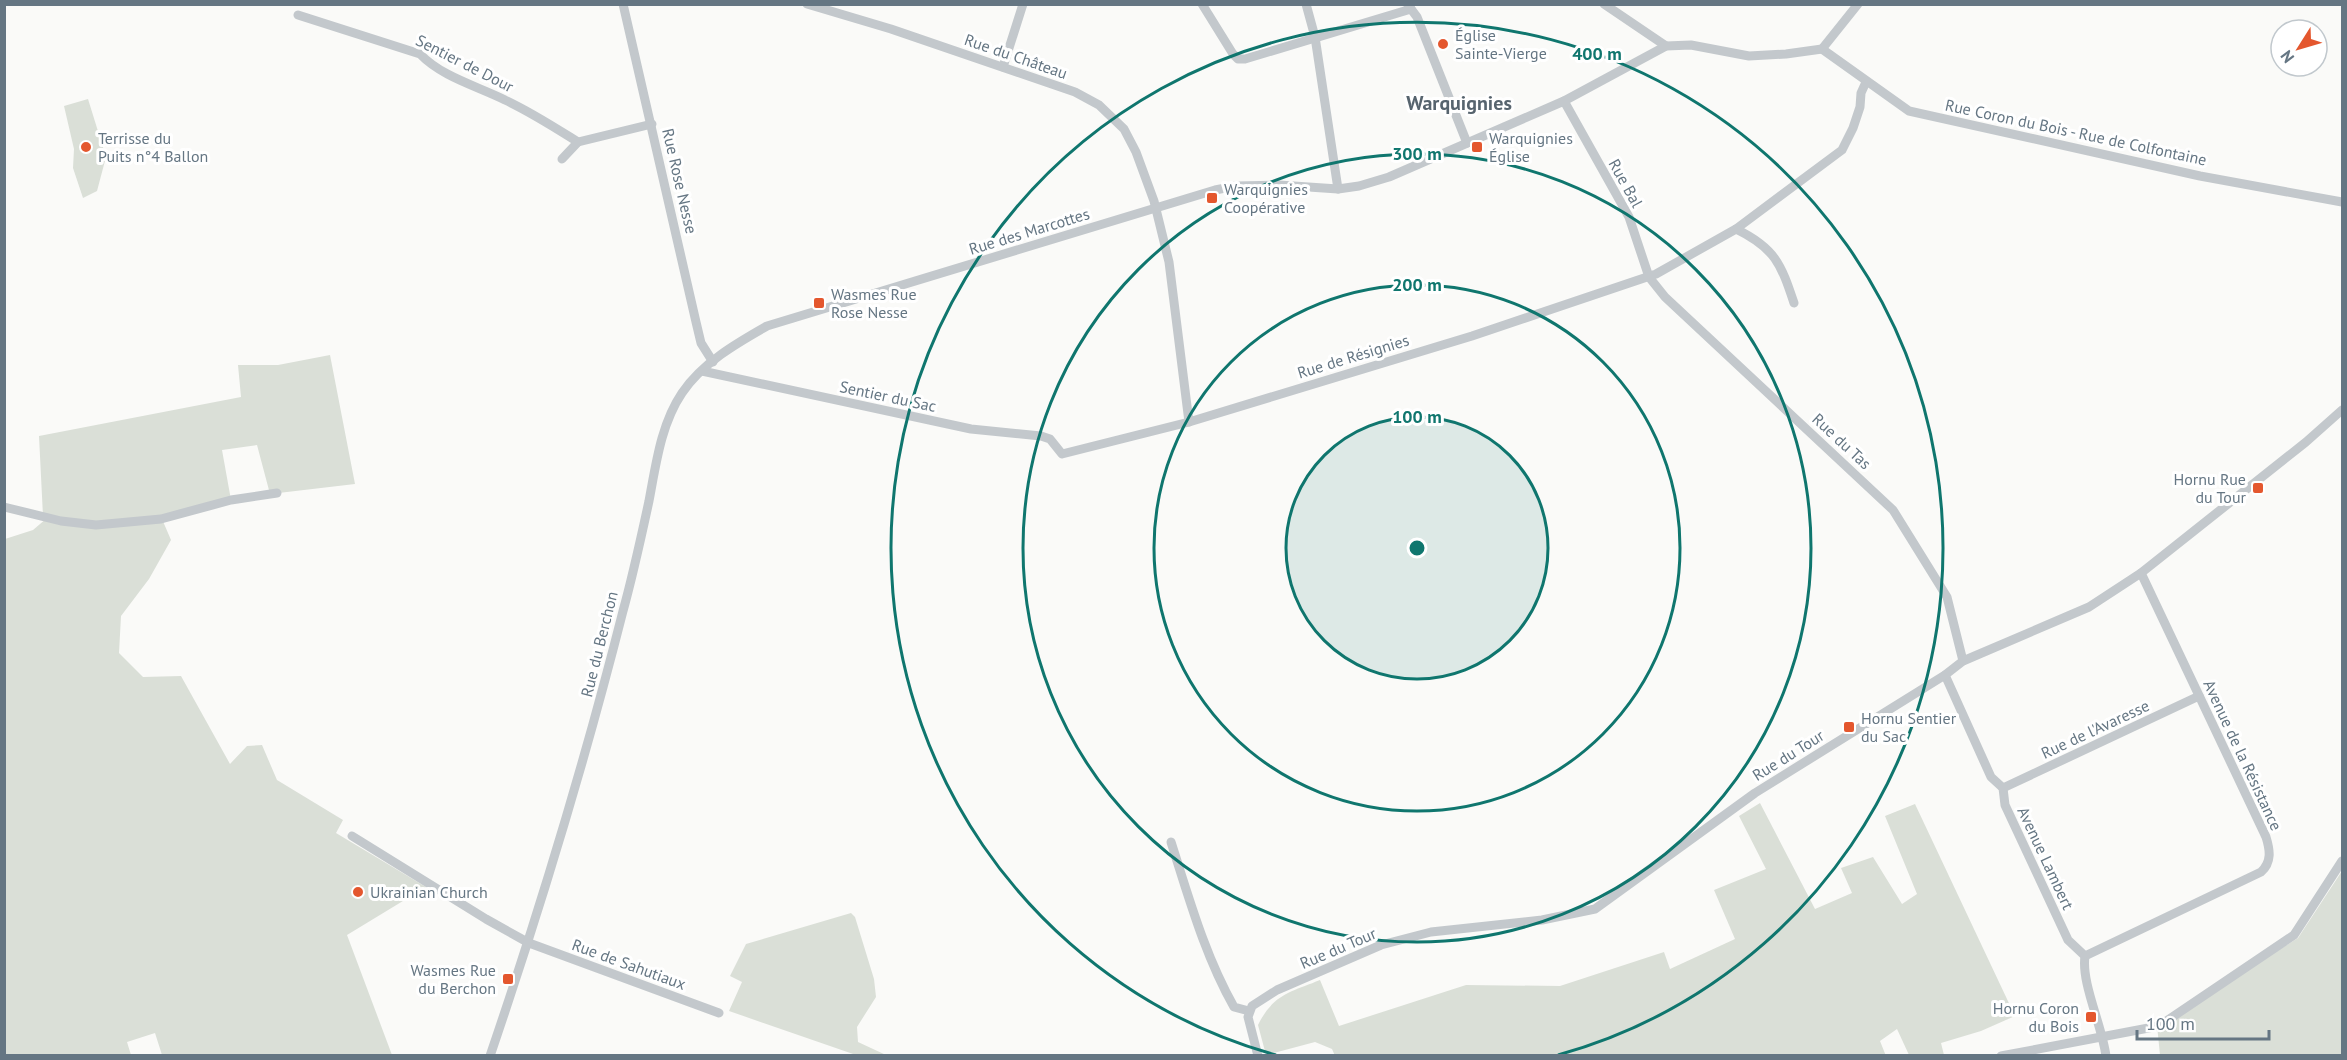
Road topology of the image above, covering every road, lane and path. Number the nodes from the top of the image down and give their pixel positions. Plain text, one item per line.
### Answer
1 (623, 4) edge
2 (807, 4) edge
3 (1023, 4) edge
4 (1202, 4) edge
5 (1306, 4) edge
6 (1604, 4) edge
7 (1858, 4) edge
8 (1409, 7) edge
9 (298, 15) dead end
10 (1315, 37) junction
11 (1666, 46) junction
12 (1822, 49) junction
13 (1003, 67) junction
14 (1866, 82) junction
15 (1564, 101) junction
16 (652, 124) junction
17 (578, 142) junction
18 (1467, 143) junction
19 (562, 159) dead end
20 (1338, 189) junction
21 (2343, 202) edge
22 (1155, 208) junction
23 (1736, 229) junction
24 (1653, 276) junction
25 (1794, 303) dead end
26 (713, 362) junction
27 (702, 371) junction
28 (2343, 410) edge
29 (1189, 422) junction
30 (1062, 454) joint
31 (277, 493) dead end
32 (4, 507) edge
33 (2141, 573) junction
34 (1963, 661) junction
35 (1944, 675) junction
36 (2199, 696) junction
37 (2004, 789) junction
38 (352, 836) dead end
39 (1171, 842) dead end
40 (2343, 861) edge
41 (529, 943) junction
42 (2085, 956) junction
43 (1249, 1011) junction
44 (719, 1013) dead end
45 (2103, 1036) junction
46 (490, 1056) edge
47 (1258, 1056) edge
48 (2001, 1056) edge
49 (2106, 1056) edge

1 - 16 street, Rue Rose Nesse
2 - 13 street, Rue du Château
3 - 13 street
4 - 10 street
5 - 10 street
6 - 11 street
7 - 12 street
8 - 10 street
8 - 18 street
9 - 17 street, Sentier de Dour
10 - 20 street
11 - 12 street
11 - 15 street, Rue des Marcottes
12 - 14 street, Rue Coron du Bois - Rue de Colfontaine
13 - 22 street, Rue du Château
14 - 21 street, Rue Coron du Bois - Rue de Colfontaine
14 - 23 street
15 - 18 street, Rue des Marcottes
15 - 24 street, Rue Bal
16 - 17 street
16 - 26 street, Rue Rose Nesse
17 - 19 street
18 - 20 street, Rue des Marcottes
20 - 22 street, Rue des Marcottes
22 - 26 street, Rue des Marcottes
22 - 29 street
23 - 24 street, Rue de Résignies
23 - 25 street
24 - 29 street, Rue de Résignies
24 - 34 street, Rue du Tas
26 - 27 street, Rue du Berchon
27 - 30 street, Sentier du Sac
27 - 41 street, Rue du Berchon
28 - 33 street, Rue du Tour
29 - 30 street, Rue de Résignies
31 - 32 street
33 - 34 street, Rue du Tour
33 - 36 street, Avenue de la Résistance
34 - 35 street, Rue du Tour
35 - 37 street, Avenue Lambert
35 - 43 street, Rue du Tour
36 - 37 street, Rue de l'Avaresse
36 - 42 street, Avenue de la Résistance
37 - 42 street, Avenue Lambert
38 - 41 street
39 - 43 street
40 - 45 street
41 - 44 street, Rue de Sahutiaux
41 - 46 street, Rue du Berchon
42 - 45 street
43 - 47 street
45 - 48 street
45 - 49 street

